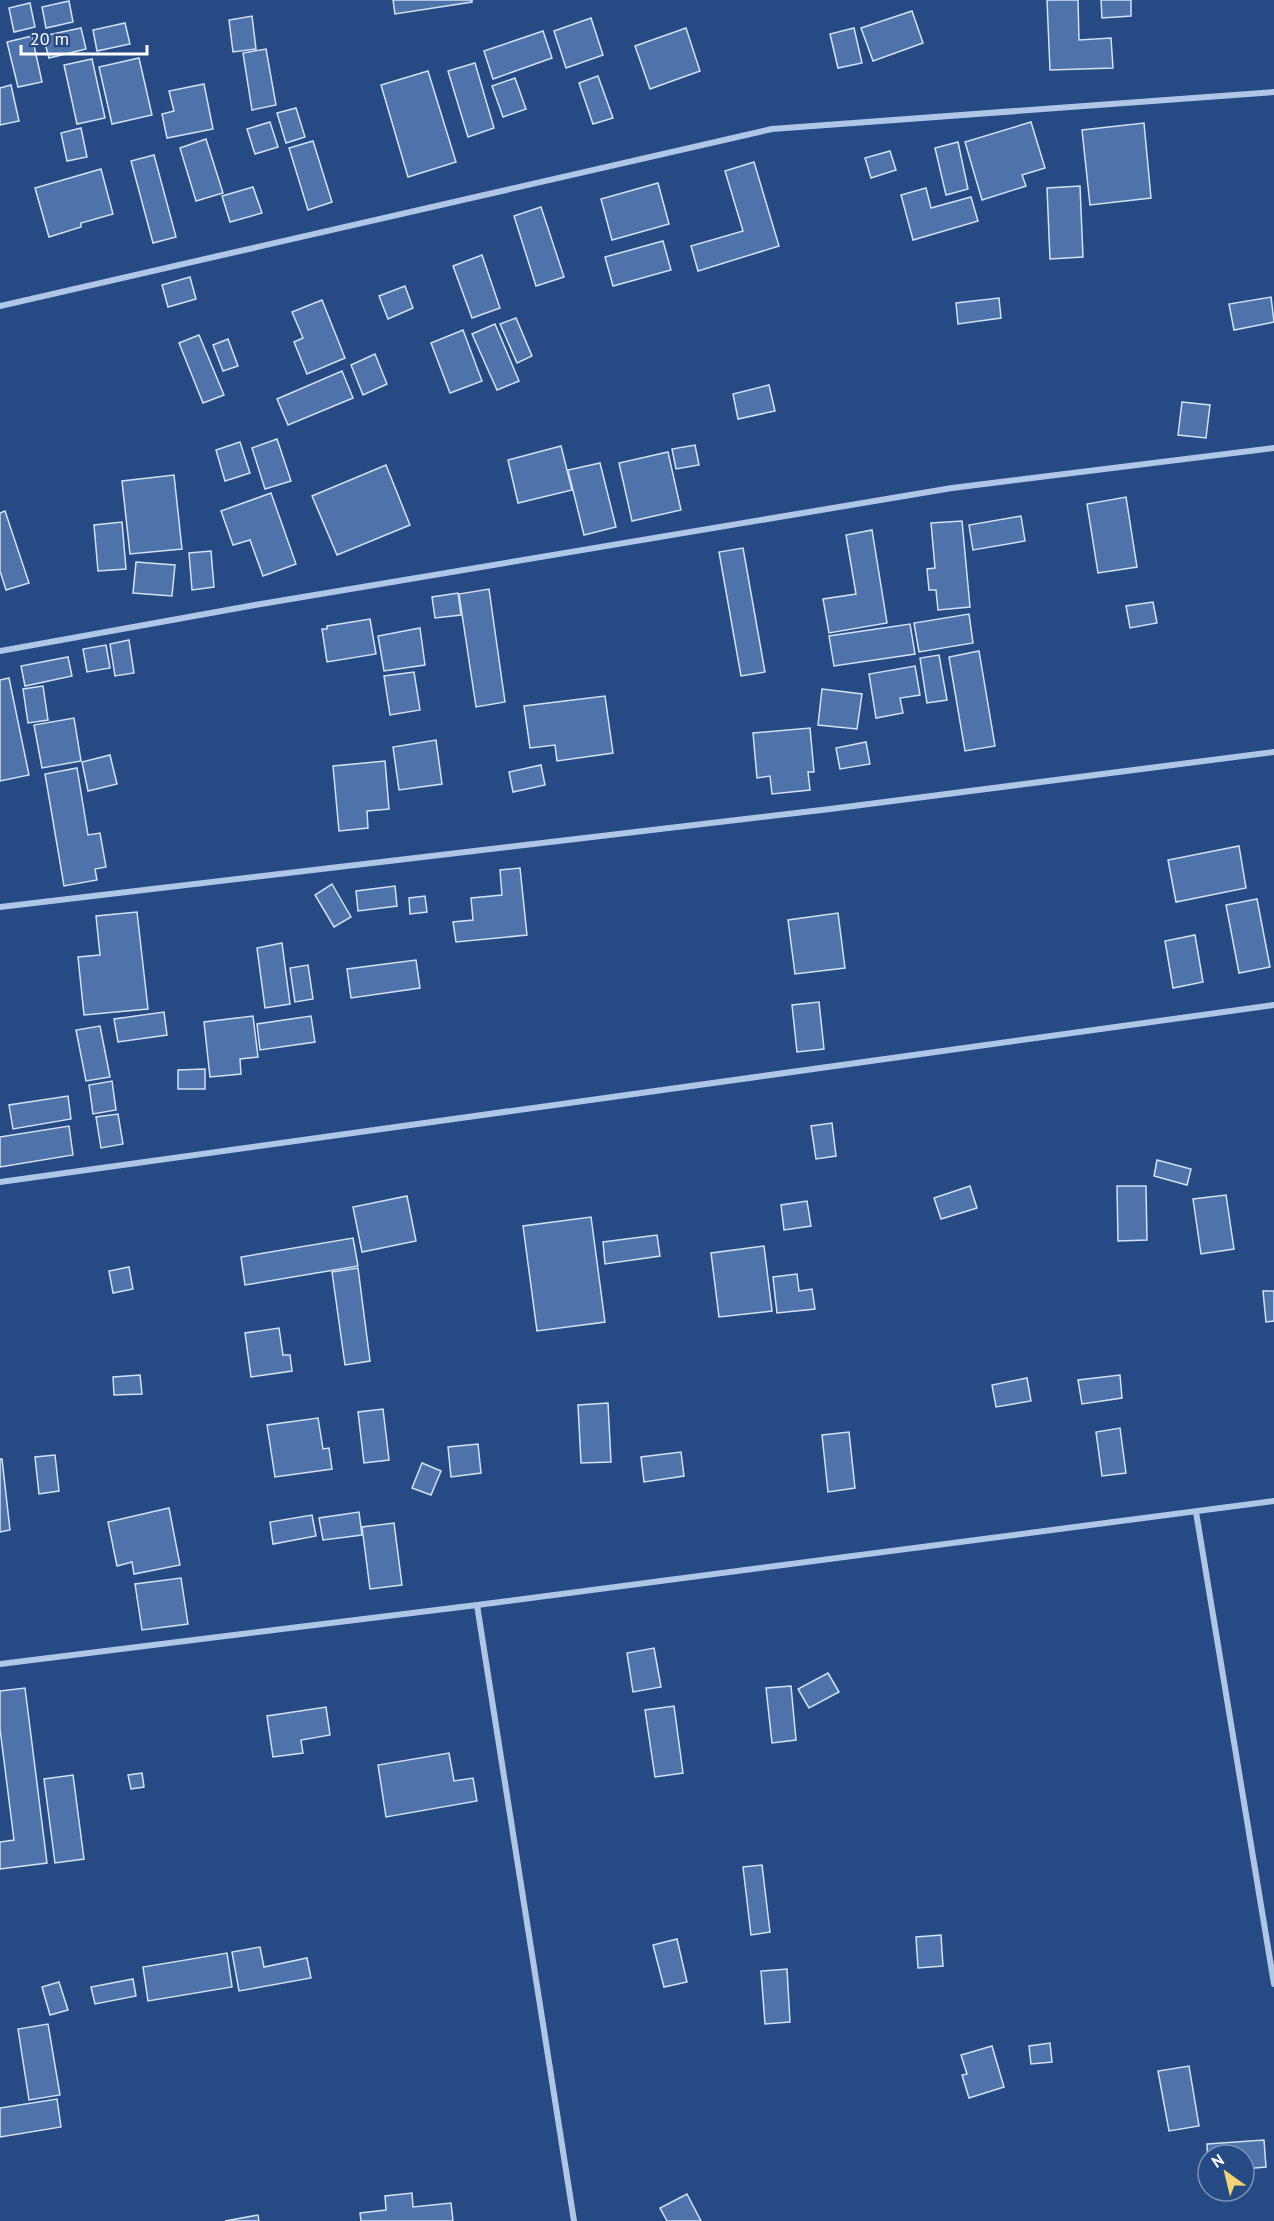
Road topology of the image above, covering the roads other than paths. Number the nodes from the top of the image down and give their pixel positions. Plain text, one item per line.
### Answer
1 (1274, 92) edge
2 (0, 306) edge
3 (1274, 448) edge
4 (0, 651) edge
5 (1274, 752) edge
6 (0, 907) edge
7 (1274, 1005) edge
8 (0, 1182) edge
9 (1274, 1501) edge
10 (1196, 1512) junction
11 (477, 1605) junction
12 (0, 1664) edge
13 (1274, 1984) edge
14 (574, 2221) edge

1 - 2 street
3 - 4 street
5 - 6 street
7 - 8 street
9 - 10 street
10 - 11 street
10 - 13 street
11 - 12 street
11 - 14 street

